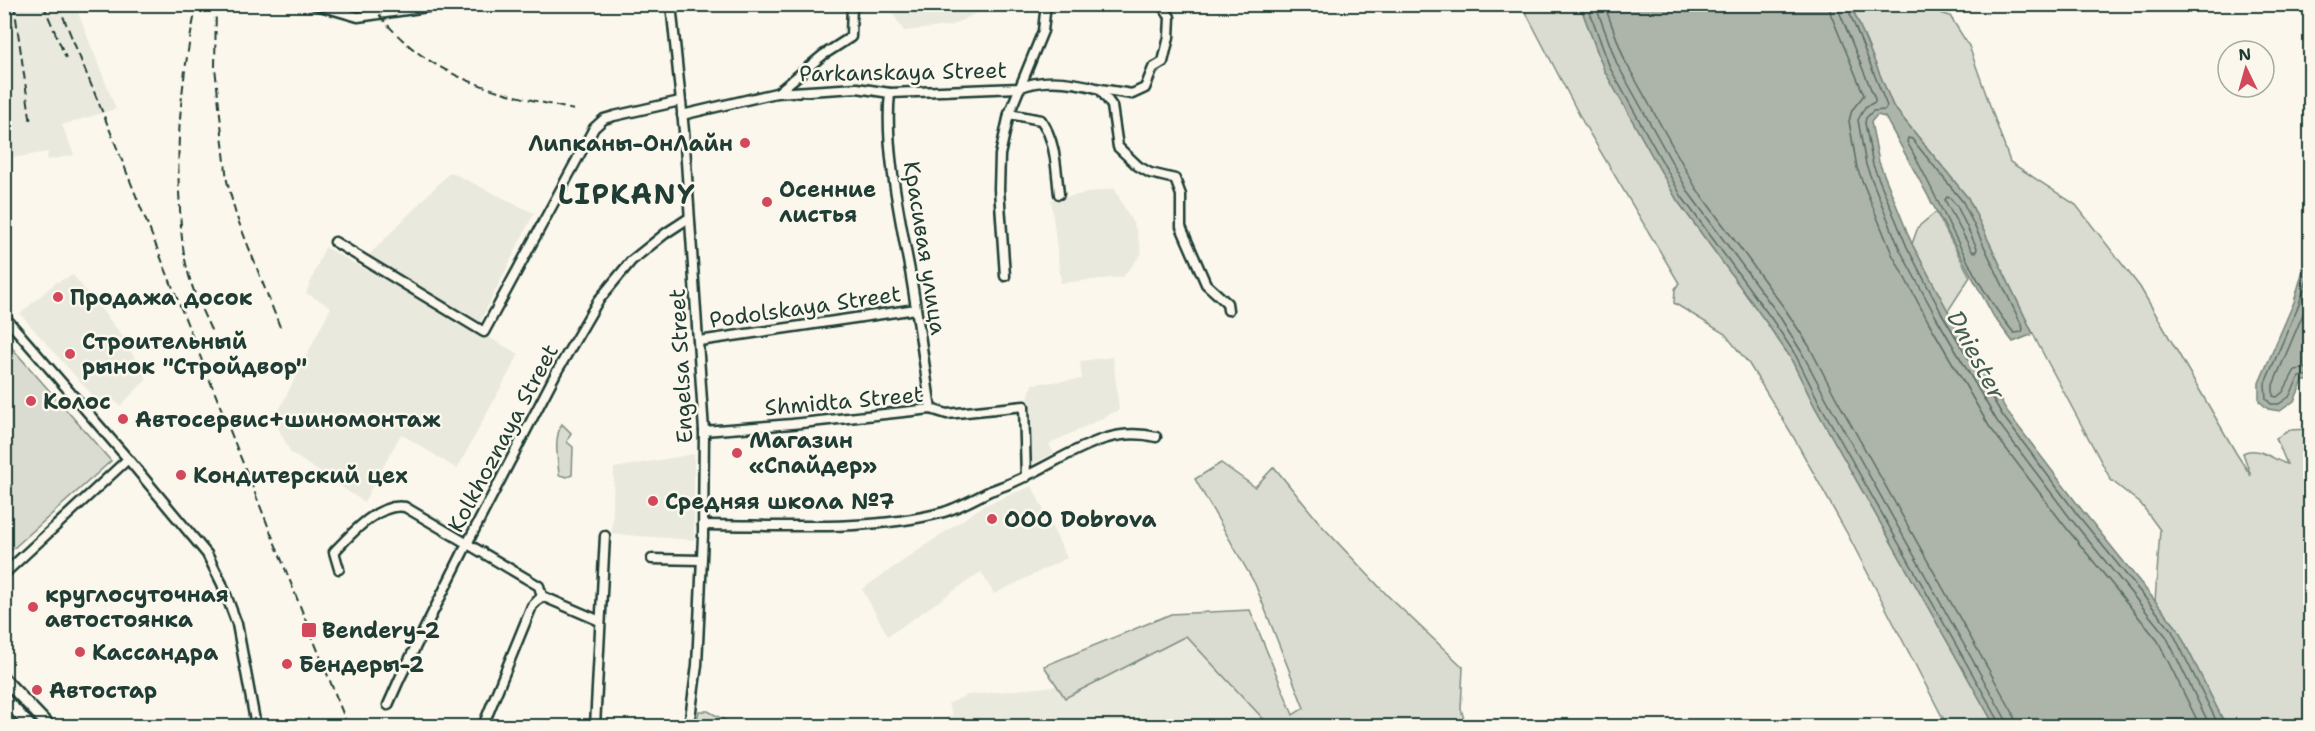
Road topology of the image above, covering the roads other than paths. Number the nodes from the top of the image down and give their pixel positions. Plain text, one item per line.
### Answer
1 (314, 4) edge
2 (448, 4) edge
3 (671, 4) edge
4 (852, 4) edge
5 (1046, 4) edge
6 (1161, 4) edge
7 (1019, 88) junction
8 (1100, 89) junction
9 (777, 93) junction
10 (890, 93) junction
11 (680, 101) junction
12 (1010, 114) junction
13 (682, 115) junction
14 (1059, 194) dead end
15 (689, 219) junction
16 (335, 242) dead end
17 (1005, 276) dead end
18 (916, 309) junction
19 (1228, 310) dead end
20 (4, 316) edge
21 (699, 341) junction
22 (931, 409) junction
23 (704, 431) junction
24 (1156, 437) dead end
25 (128, 459) junction
26 (1026, 477) junction
27 (703, 525) junction
28 (605, 536) dead end
29 (468, 542) junction
30 (652, 559) dead end
31 (701, 560) junction
32 (339, 569) dead end
33 (4, 574) edge
34 (542, 596) junction
35 (600, 621) junction
36 (4, 679) edge
37 (4, 698) edge
38 (388, 705) dead end
39 (30, 726) edge
40 (50, 726) edge
41 (256, 726) edge
42 (483, 726) edge
43 (595, 726) edge
44 (689, 726) edge

1 - 2 street
3 - 11 street, Engelsa Street
4 - 9 street
5 - 7 street
6 - 8 street, Parkanskaya Street
7 - 8 street, Parkanskaya Street
7 - 10 street, Parkanskaya Street
7 - 12 street
8 - 19 street
9 - 10 street, Parkanskaya Street
9 - 13 street, Parkanskaya Street
10 - 18 street, Красивая улица
11 - 13 street, Engelsa Street
11 - 16 street
12 - 14 street
12 - 17 street
13 - 15 street, Engelsa Street
15 - 21 street, Engelsa Street
15 - 29 street, Kolkhoznaya Street
18 - 21 street, Podolskaya Street
18 - 22 street, Красивая улица
20 - 25 street
21 - 23 street, Engelsa Street
22 - 23 street, Shmidta Street
22 - 26 street, Shmidta Street
23 - 27 street, Engelsa Street
24 - 26 street
25 - 33 street
25 - 41 street
26 - 27 street
27 - 31 street, Engelsa Street
28 - 35 street
29 - 32 street
29 - 34 street
29 - 38 street, Kolkhoznaya Street
30 - 31 street
31 - 44 street, Engelsa Street
34 - 35 street
34 - 42 street
35 - 43 street
36 - 40 main road
37 - 39 main road

